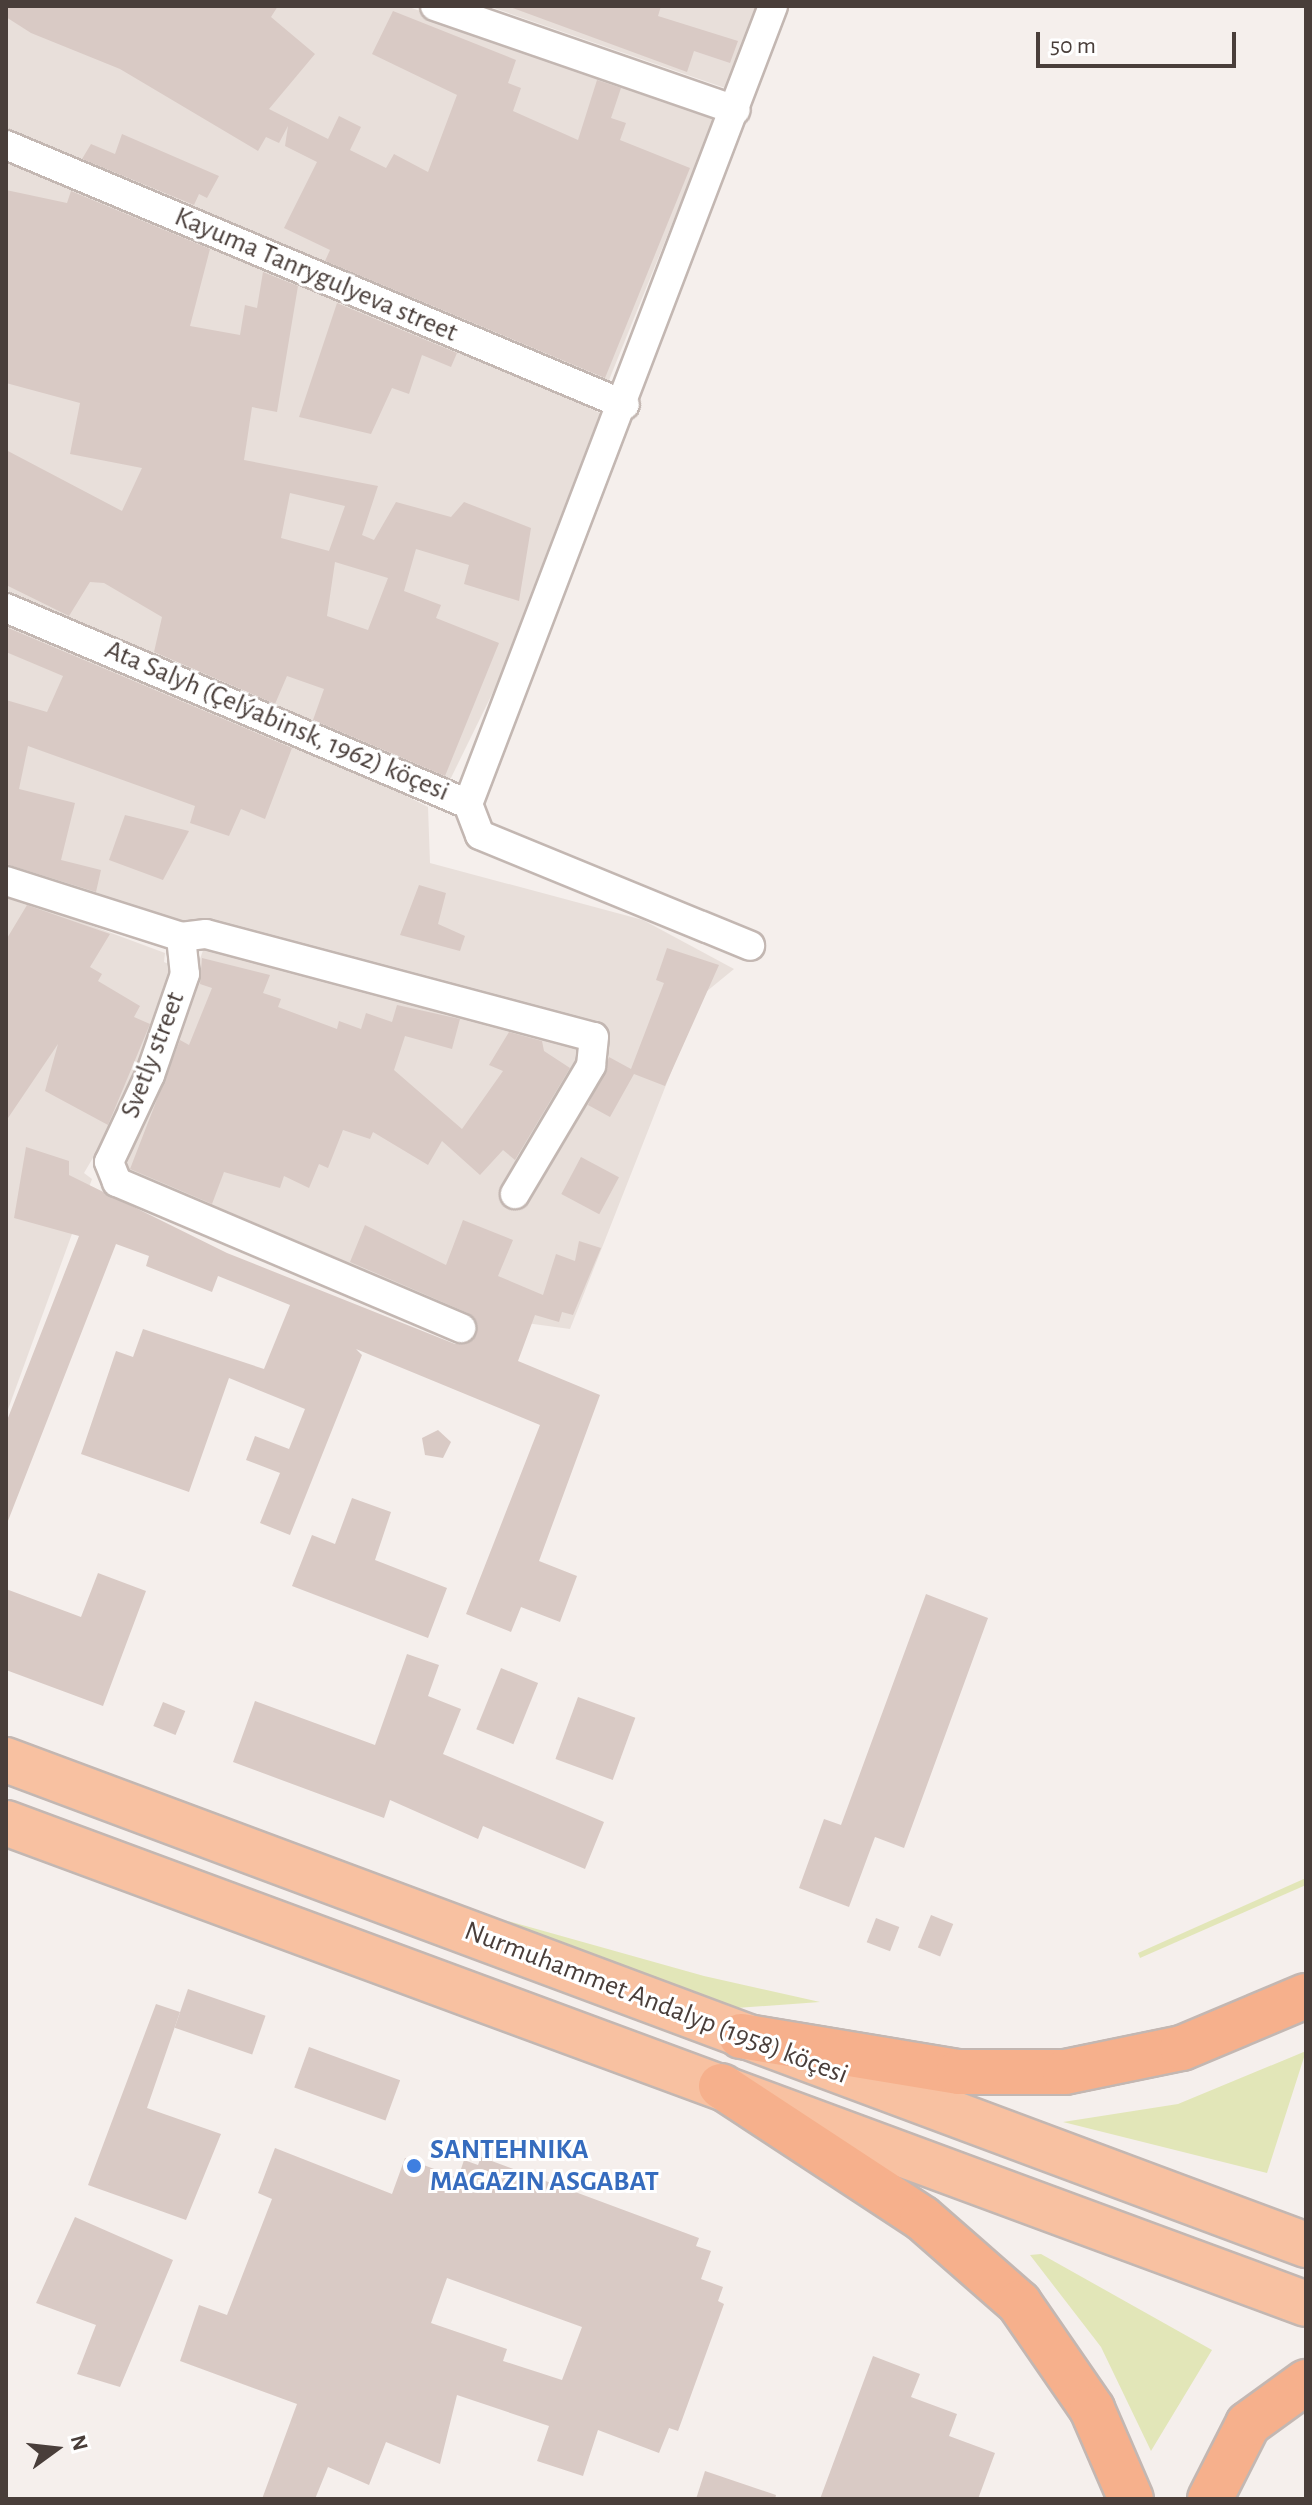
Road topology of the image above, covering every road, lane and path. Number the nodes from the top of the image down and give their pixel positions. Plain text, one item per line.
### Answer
1 (435, 6) edge
2 (773, 6) edge
3 (735, 110) junction
4 (6, 145) edge
5 (625, 405) junction
6 (6, 608) edge
7 (468, 804) junction
8 (6, 881) edge
9 (181, 937) junction
10 (750, 946) dead end
11 (515, 1194) dead end
12 (461, 1328) dead end
13 (6, 1760) edge
14 (6, 1823) edge
15 (1306, 1996) edge
16 (741, 2036) junction
17 (721, 2086) junction
18 (1306, 2245) edge
19 (1306, 2304) edge
20 (1306, 2382) edge
21 (1131, 2499) edge
22 (1210, 2499) edge

1 - 3 street
2 - 3 street
3 - 5 street
4 - 5 street, Kayuma Tanrygulyeva street
5 - 7 street
6 - 7 street, Ata Salyh (Çelýabinsk, 1962) köçesi
7 - 10 street, Ata Salyh (Çelýabinsk, 1962) köçesi
8 - 9 street
9 - 11 street
9 - 12 street, Svetly street
13 - 16 main road, Nurmuhammet Andalyp (1958) köçesi
14 - 17 main road, Nurmuhammet Andalyp (1958) köçesi
15 - 16 highway
16 - 18 main road, Nurmuhammet Andalyp (1958) köçesi
17 - 19 main road, Nurmuhammet Andalyp (1958) köçesi
17 - 21 highway
20 - 22 highway

